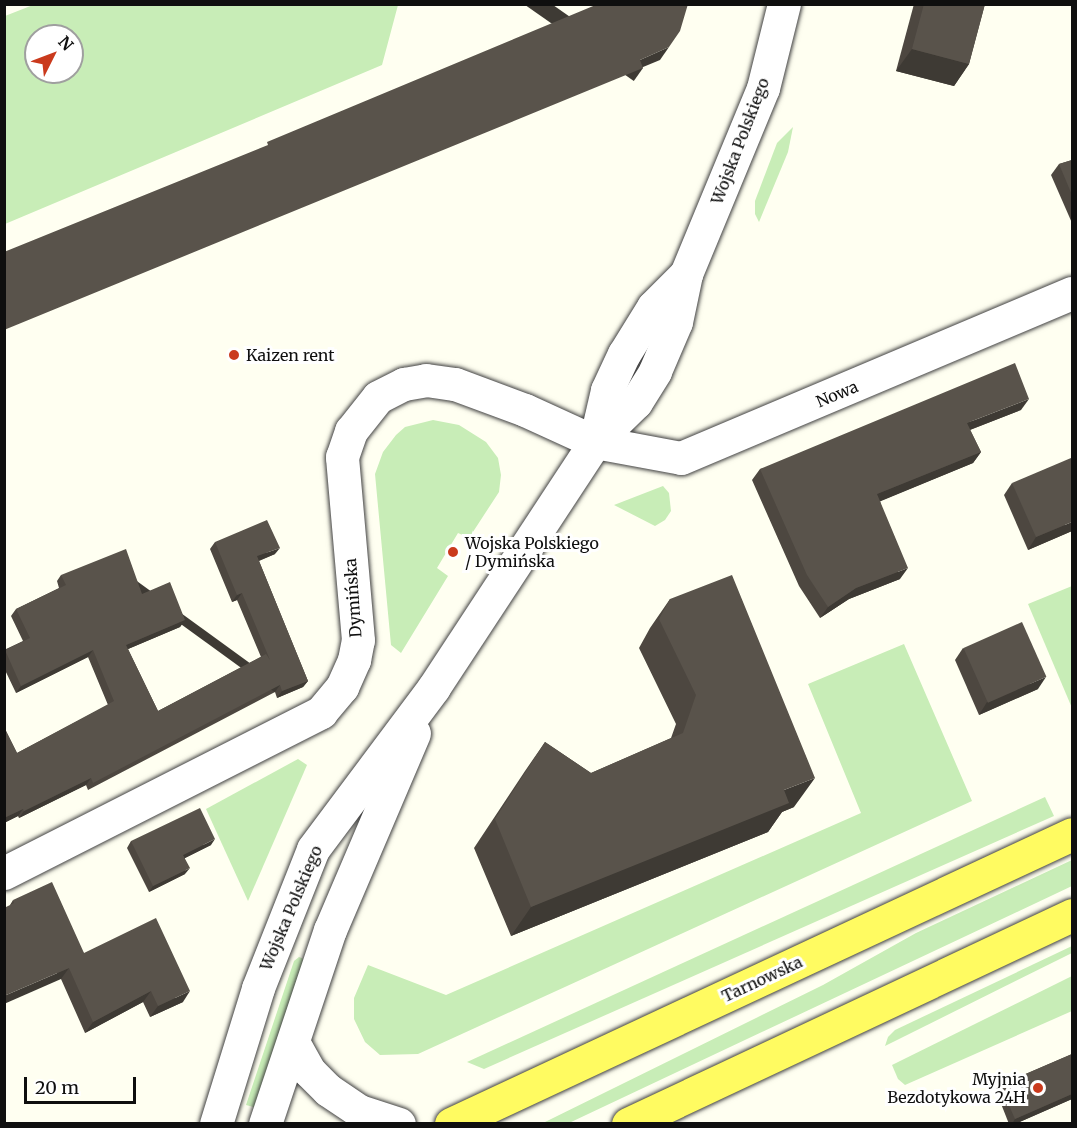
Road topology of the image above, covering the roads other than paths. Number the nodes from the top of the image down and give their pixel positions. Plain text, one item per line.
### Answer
1 (784, 4) edge
2 (1072, 293) edge
3 (595, 442) junction
4 (434, 687) junction
5 (1072, 834) edge
6 (4, 873) edge
7 (1072, 915) edge
8 (293, 1042) junction
9 (216, 1124) edge
10 (265, 1124) edge
11 (399, 1124) edge
12 (451, 1124) edge
13 (628, 1124) edge

1 - 3 street, Wojska Polskiego
2 - 3 street, Nowa
3 - 4 street, Wojska Polskiego
3 - 6 street, Dymińska
4 - 8 street, Wojska Polskiego
4 - 9 street, Wojska Polskiego
5 - 12 main road, Tarnowska
7 - 13 main road
8 - 10 street, Wojska Polskiego
8 - 11 street

